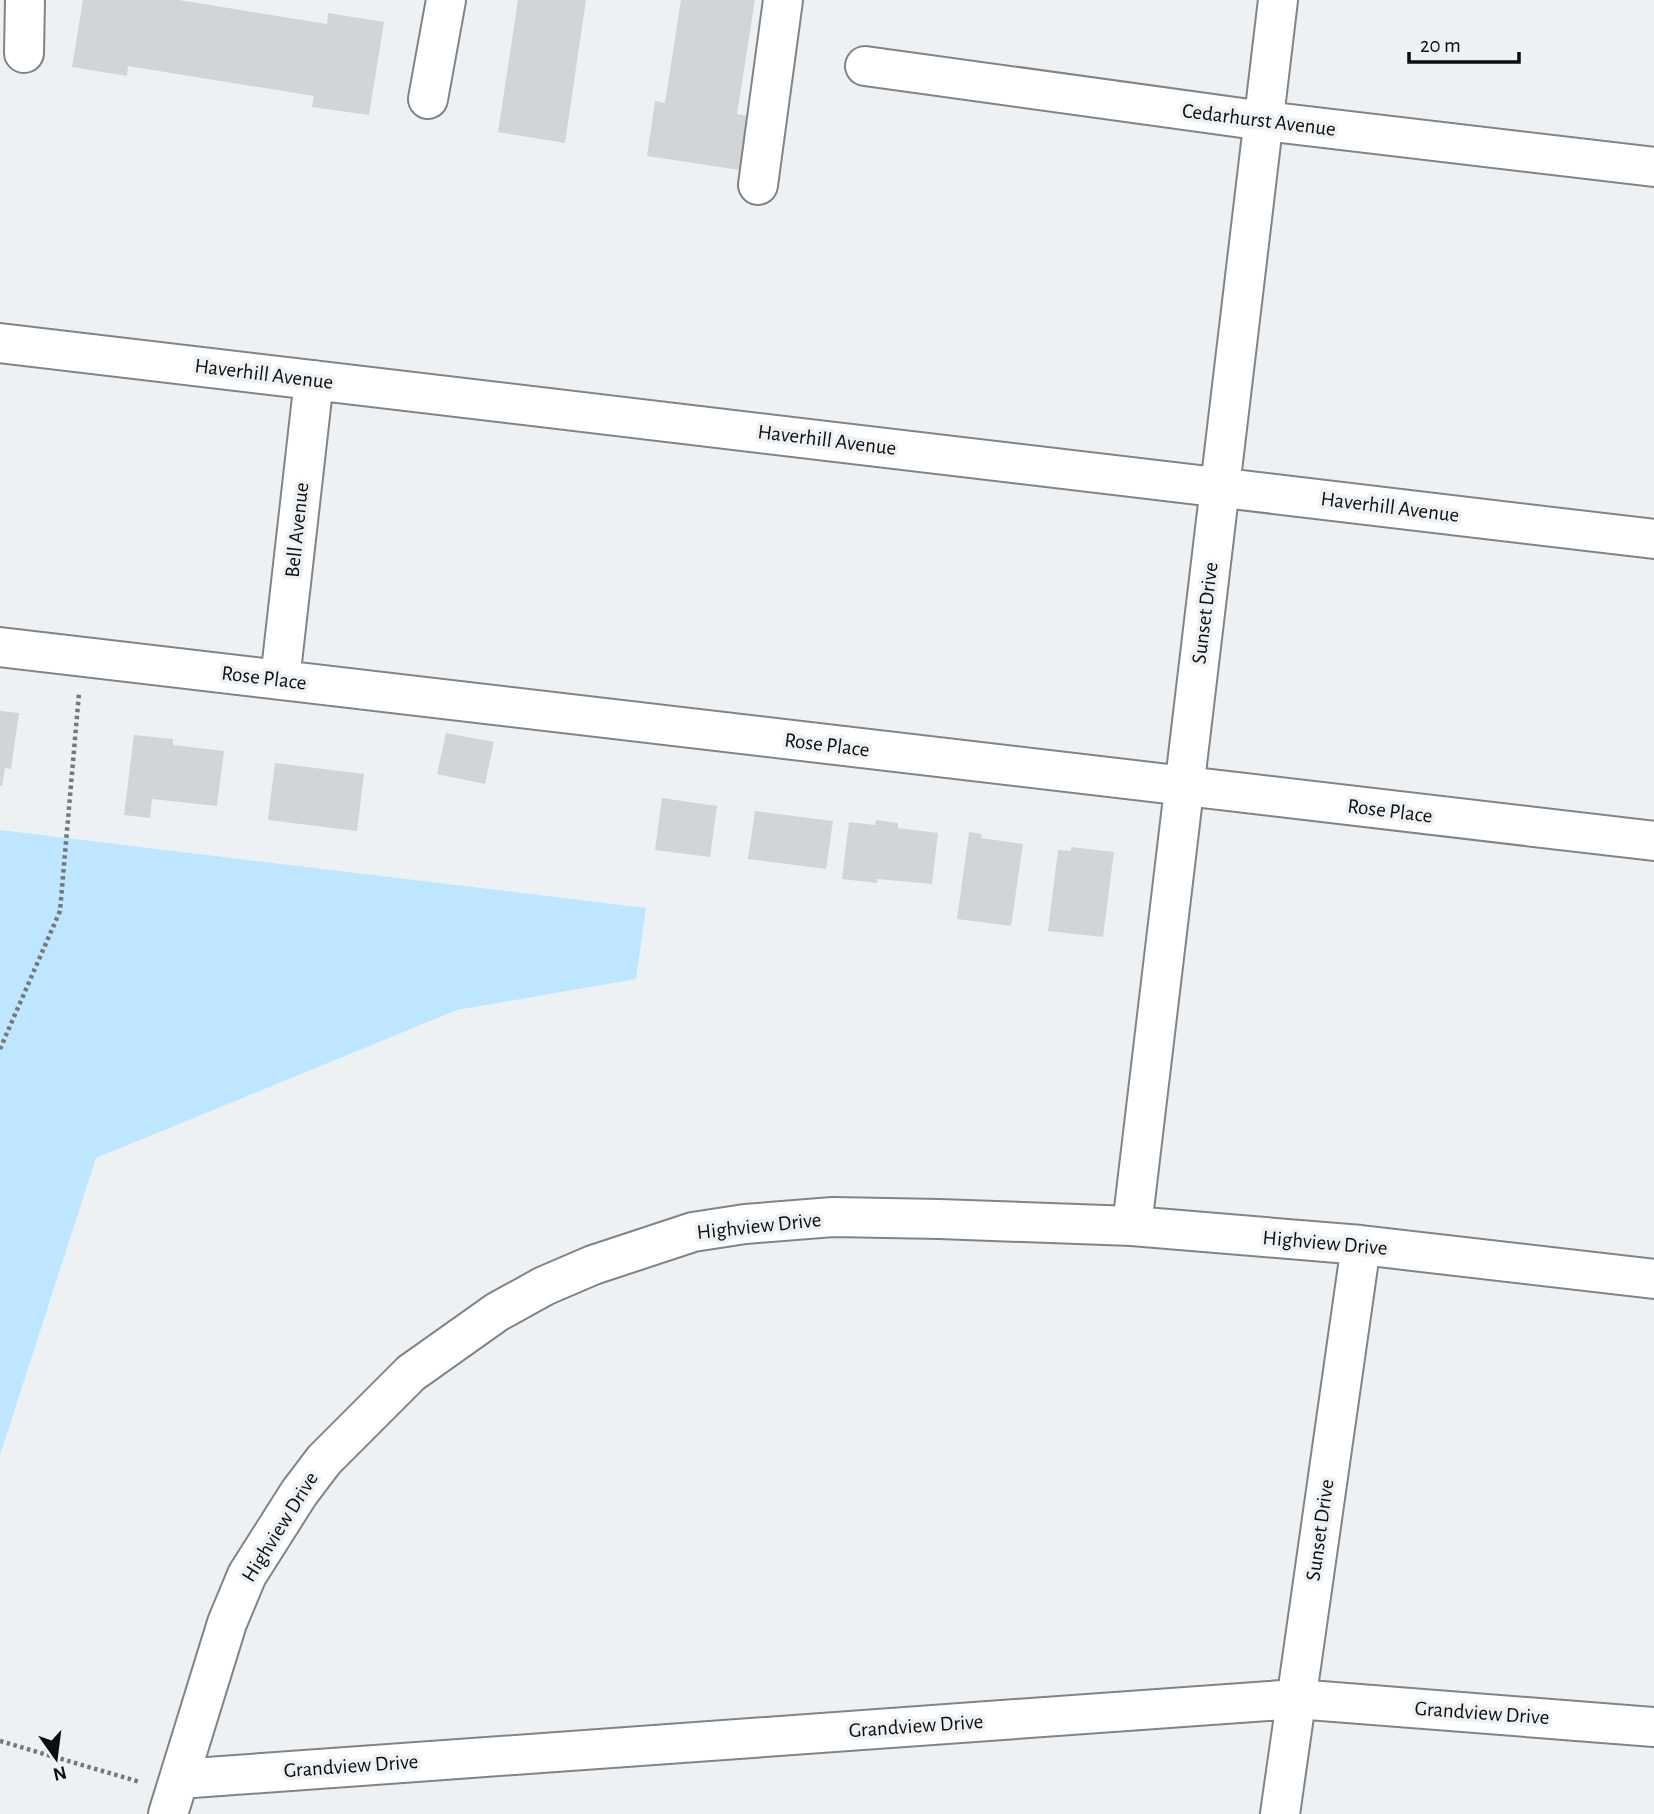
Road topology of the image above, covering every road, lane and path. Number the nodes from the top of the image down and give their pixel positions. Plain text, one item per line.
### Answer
1 (25, 0) edge
2 (446, 0) edge
3 (783, 0) edge
4 (1278, 0) edge
5 (24, 53) dead end
6 (865, 66) dead end
7 (428, 99) dead end
8 (1264, 121) junction
9 (1654, 167) edge
10 (758, 185) dead end
11 (0, 343) edge
12 (314, 380) junction
13 (1220, 486) junction
14 (1654, 539) edge
15 (0, 647) edge
16 (83, 657) junction
17 (280, 680) junction
18 (1184, 788) junction
19 (1654, 841) edge
20 (0, 1049) edge
21 (1132, 1226) junction
22 (1361, 1245) junction
23 (1654, 1279) edge
24 (1296, 1699) junction
25 (1654, 1727) edge
26 (0, 1741) edge
27 (173, 1795) edge
28 (1280, 1814) edge

1 - 5 street
2 - 7 street
3 - 10 street
4 - 8 street, Sunset Drive
6 - 8 street, Cedarhurst Avenue
8 - 9 street, Cedarhurst Avenue
8 - 13 street, Sunset Drive
11 - 12 street, Haverhill Avenue
12 - 13 street, Haverhill Avenue
12 - 17 street, Bell Avenue
13 - 14 street, Haverhill Avenue
13 - 18 street, Sunset Drive
15 - 16 street, Rose Place
16 - 17 street, Rose Place
16 - 20 path
17 - 18 street, Rose Place
18 - 19 street, Rose Place
18 - 21 street, Sunset Drive
21 - 22 street, Highview Drive
21 - 27 street, Highview Drive
22 - 23 street, Highview Drive
22 - 24 street, Sunset Drive
24 - 25 street, Grandview Drive
24 - 27 street, Grandview Drive
24 - 28 street, Sunset Drive
26 - 27 path

